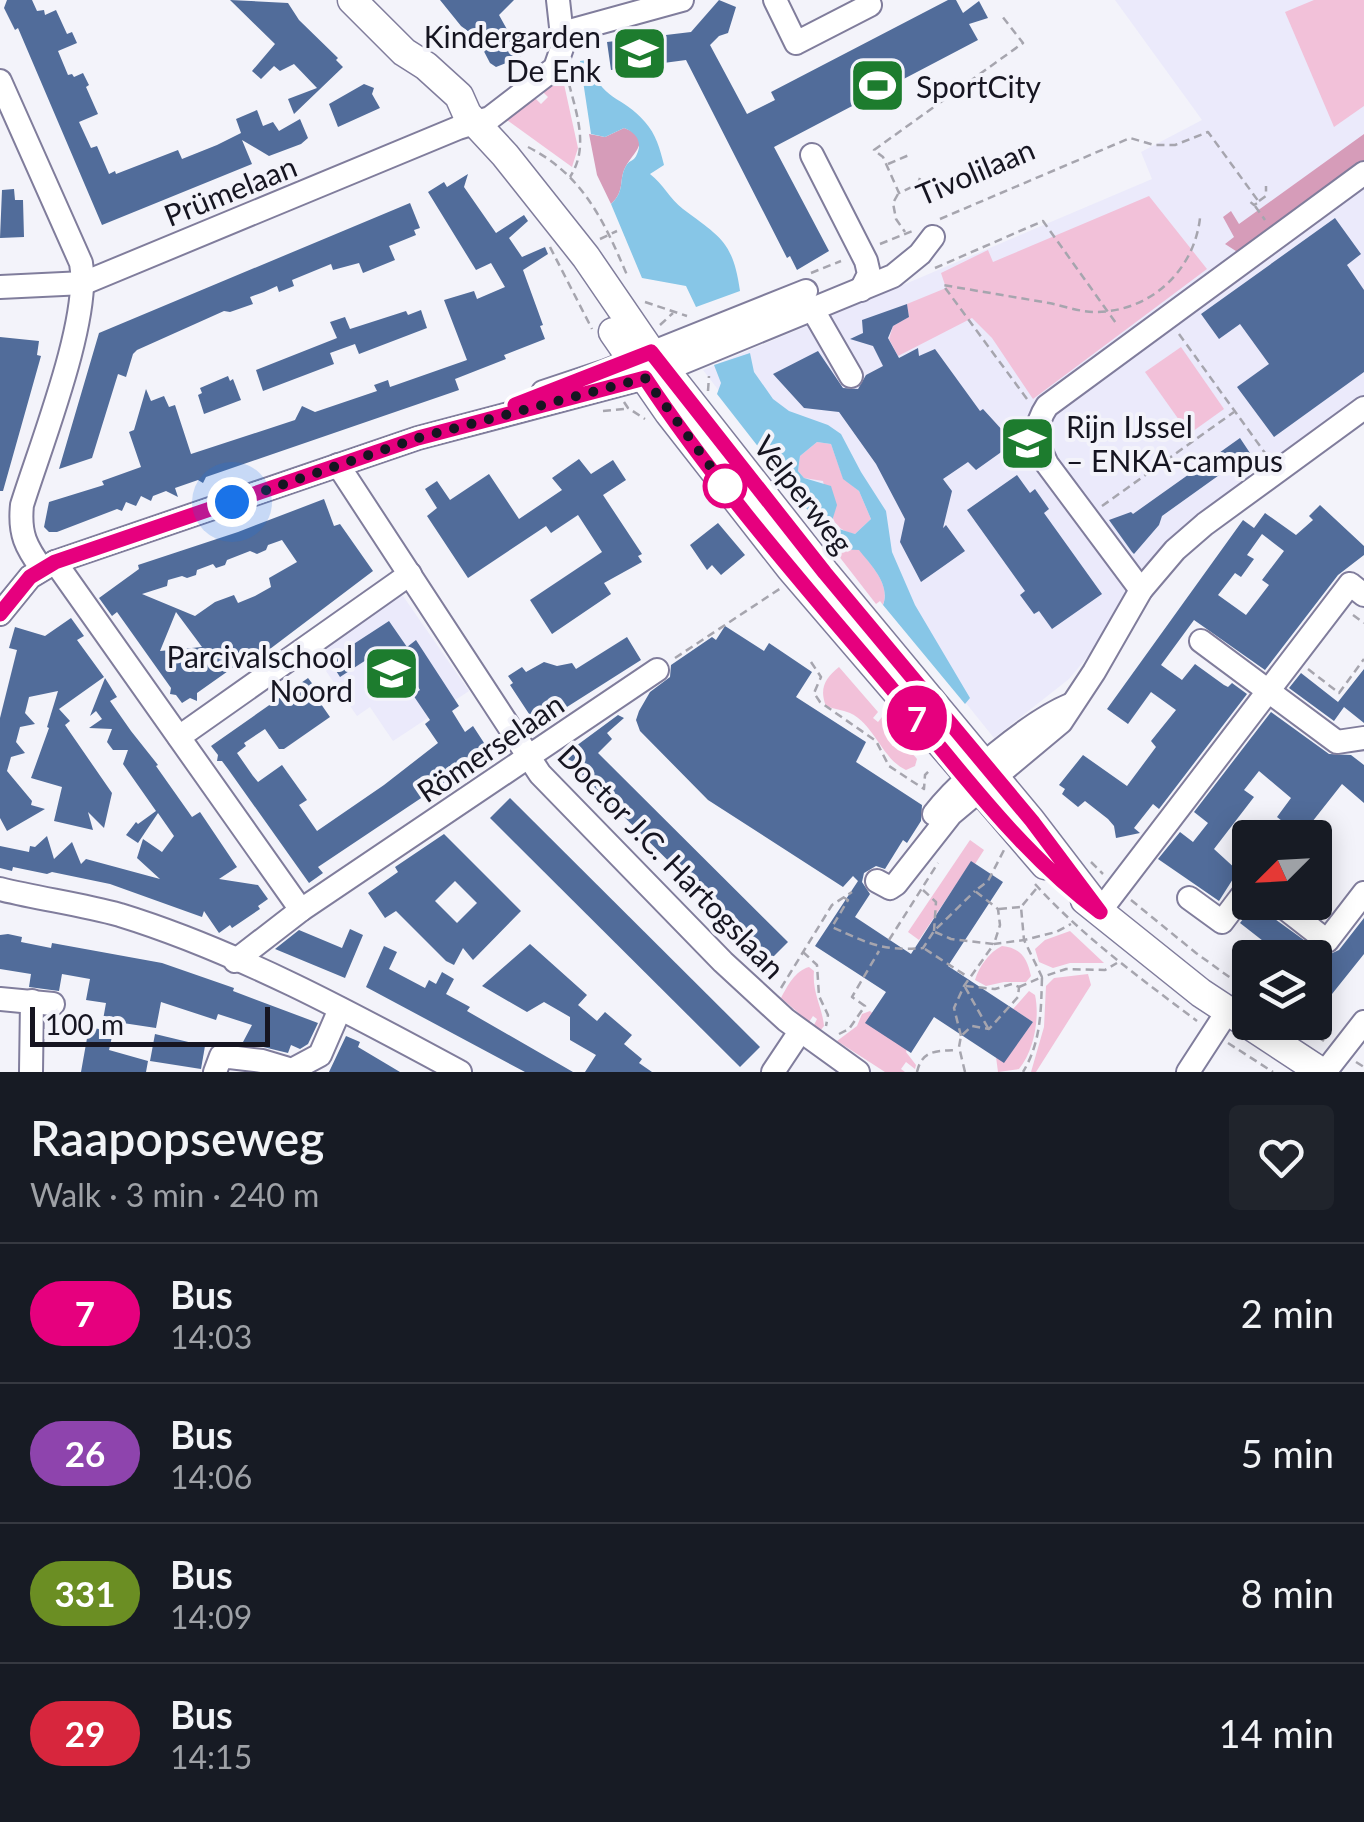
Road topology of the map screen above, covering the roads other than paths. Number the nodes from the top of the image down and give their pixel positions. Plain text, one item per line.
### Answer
1 (352, 0) edge
2 (558, 0) edge
3 (682, 0) edge
4 (775, 0) edge
5 (868, 0) edge
6 (561, 45) junction
7 (0, 81) edge
8 (471, 119) junction
9 (812, 155) dead end
10 (1360, 186) edge
11 (933, 238) dead end
12 (864, 256) junction
13 (922, 265) junction
14 (84, 284) junction
15 (0, 287) edge
16 (861, 290) junction
17 (810, 291) junction
18 (650, 357) junction
19 (851, 376) dead end
20 (1364, 408) edge
21 (338, 465) junction
22 (48, 566) junction
23 (410, 574) junction
24 (1141, 590) junction
25 (1355, 598) edge
26 (0, 614) edge
27 (1201, 641) dead end
28 (657, 670) road end
29 (1269, 694) junction
30 (179, 737) junction
31 (1364, 738) edge
32 (530, 756) junction
33 (982, 778) junction
34 (888, 880) dead end
35 (0, 889) edge
36 (1364, 893) edge
37 (1189, 898) dead end
38 (1232, 909) edge
39 (302, 910) junction
40 (1100, 912) junction
41 (1300, 920) edge
42 (236, 961) junction
43 (0, 999) edge
44 (340, 1010) junction
45 (1227, 1012) junction
46 (1364, 1022) edge
47 (815, 1043) junction
48 (1329, 1065) edge
49 (31, 1072) edge
50 (216, 1072) edge
51 (460, 1072) edge
52 (773, 1072) edge
53 (858, 1072) edge
54 (1188, 1072) edge

1 - 8 main road, Velperweg
2 - 6 street
3 - 6 street
4 - 5 street
6 - 8 street, Prümelaan
7 - 14 street
8 - 14 street, Prümelaan
8 - 18 main road, Velperweg
9 - 12 street
10 - 24 street
11 - 13 street, Tivolilaan
12 - 13 street
12 - 16 street
13 - 16 street, Tivolilaan
14 - 15 street, Prümelaan
14 - 22 street
16 - 17 street, Tivolilaan
17 - 18 street, Tivolilaan
17 - 19 street
18 - 21 street, Tivolilaan
18 - 33 main road, Velperweg
20 - 24 street
21 - 22 street, Tivolilaan
21 - 23 street, Doctor J.C. Hartogslaan
22 - 26 street
22 - 30 street
23 - 30 street
23 - 32 street, Doctor J.C. Hartogslaan
24 - 33 street
25 - 29 street
27 - 29 street
28 - 32 street, Römerselaan
29 - 31 street
29 - 40 street
30 - 39 street
32 - 39 street, Römerselaan
32 - 47 street, Doctor J.C. Hartogslaan
33 - 34 street
33 - 40 main road, Velperweg
35 - 42 street
36 - 41 street
37 - 38 street
39 - 42 street, Römerselaan
40 - 45 main road, Velperweg
42 - 44 street
43 - 49 street
44 - 50 street
44 - 51 street
45 - 48 main road, Velperweg
45 - 54 street
46 - 48 street
47 - 52 street
47 - 53 street, Doctor J.C. Hartogslaan

